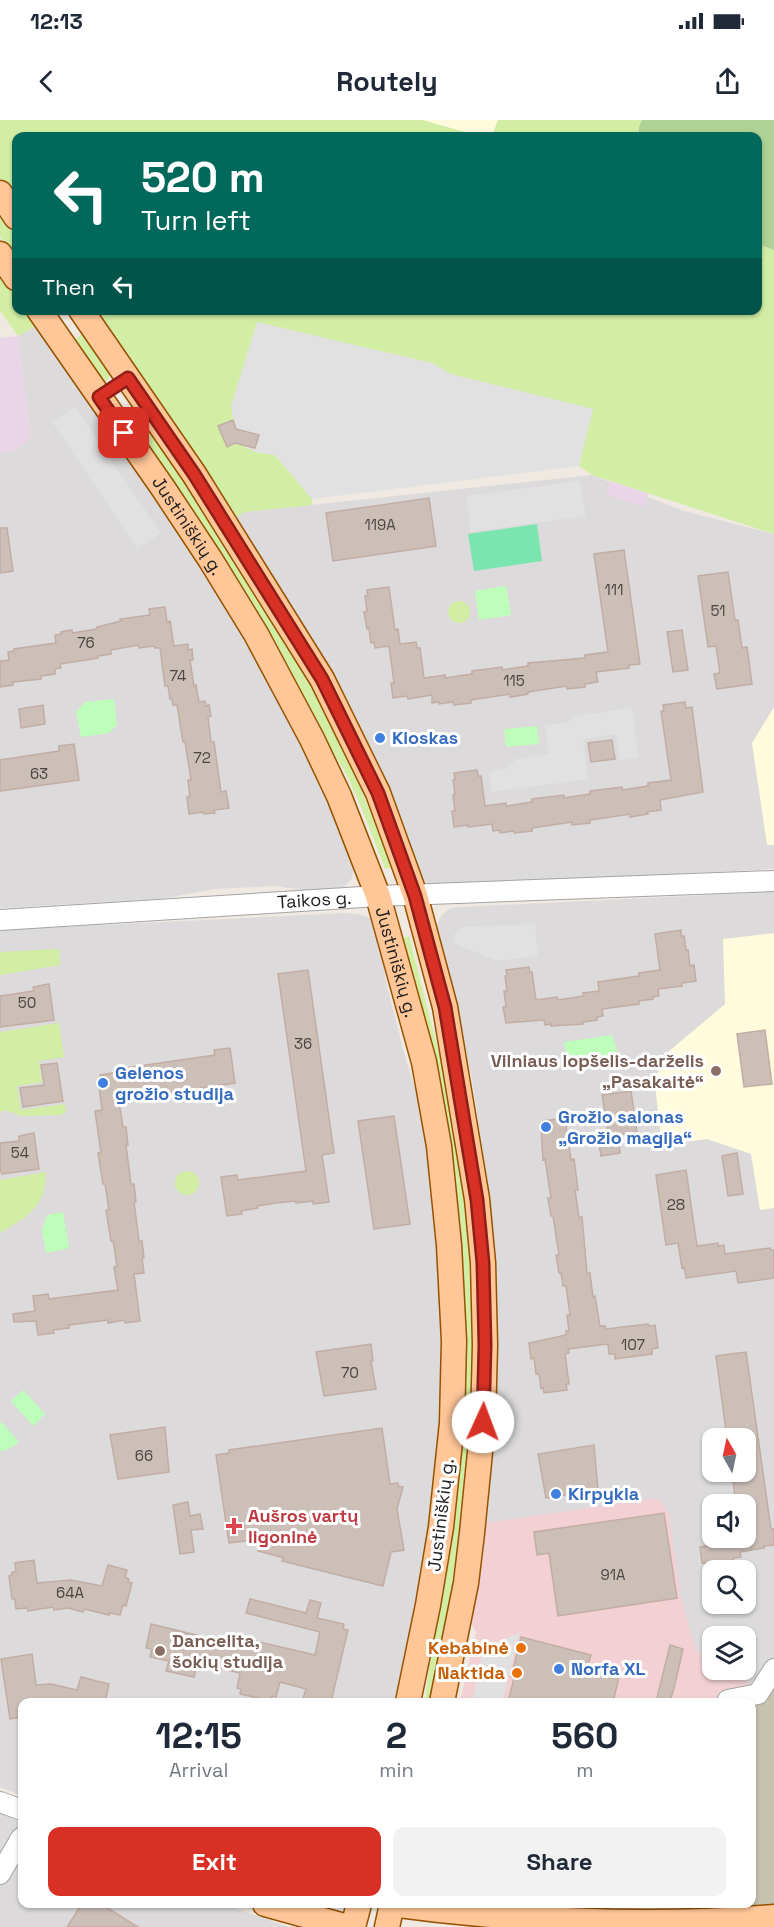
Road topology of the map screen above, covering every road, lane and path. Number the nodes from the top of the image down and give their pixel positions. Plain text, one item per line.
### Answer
1 (0, 193) edge
2 (12, 211) edge
3 (0, 254) edge
4 (12, 272) edge
5 (42, 315) edge
6 (84, 315) edge
7 (128, 378) junction
8 (99, 397) junction
9 (774, 881) edge
10 (378, 896) junction
11 (415, 896) junction
12 (0, 920) edge
13 (774, 1669) edge
14 (409, 1698) edge
15 (443, 1698) edge
16 (738, 1698) edge
17 (0, 1802) edge
18 (18, 1809) edge
19 (18, 1843) edge
20 (0, 1874) edge
21 (279, 1908) edge
22 (358, 1908) edge
23 (391, 1908) edge
24 (429, 1908) edge
25 (774, 1917) edge
26 (348, 1927) edge
27 (353, 1927) edge
28 (387, 1927) edge

1 - 2 main road
3 - 4 main road
5 - 8 main road, Justiniškių g.
6 - 7 main road, Justiniškių g.
7 - 8 main road
7 - 11 main road, Justiniškių g.
8 - 10 main road, Justiniškių g.
9 - 11 street, Taikos g.
10 - 11 street, Taikos g.
10 - 12 street, Taikos g.
10 - 14 main road, Justiniškių g.
11 - 15 main road, Justiniškių g.
13 - 16 street
17 - 18 street
19 - 20 street
21 - 26 main road
22 - 27 main road
23 - 28 main road
24 - 25 main road

